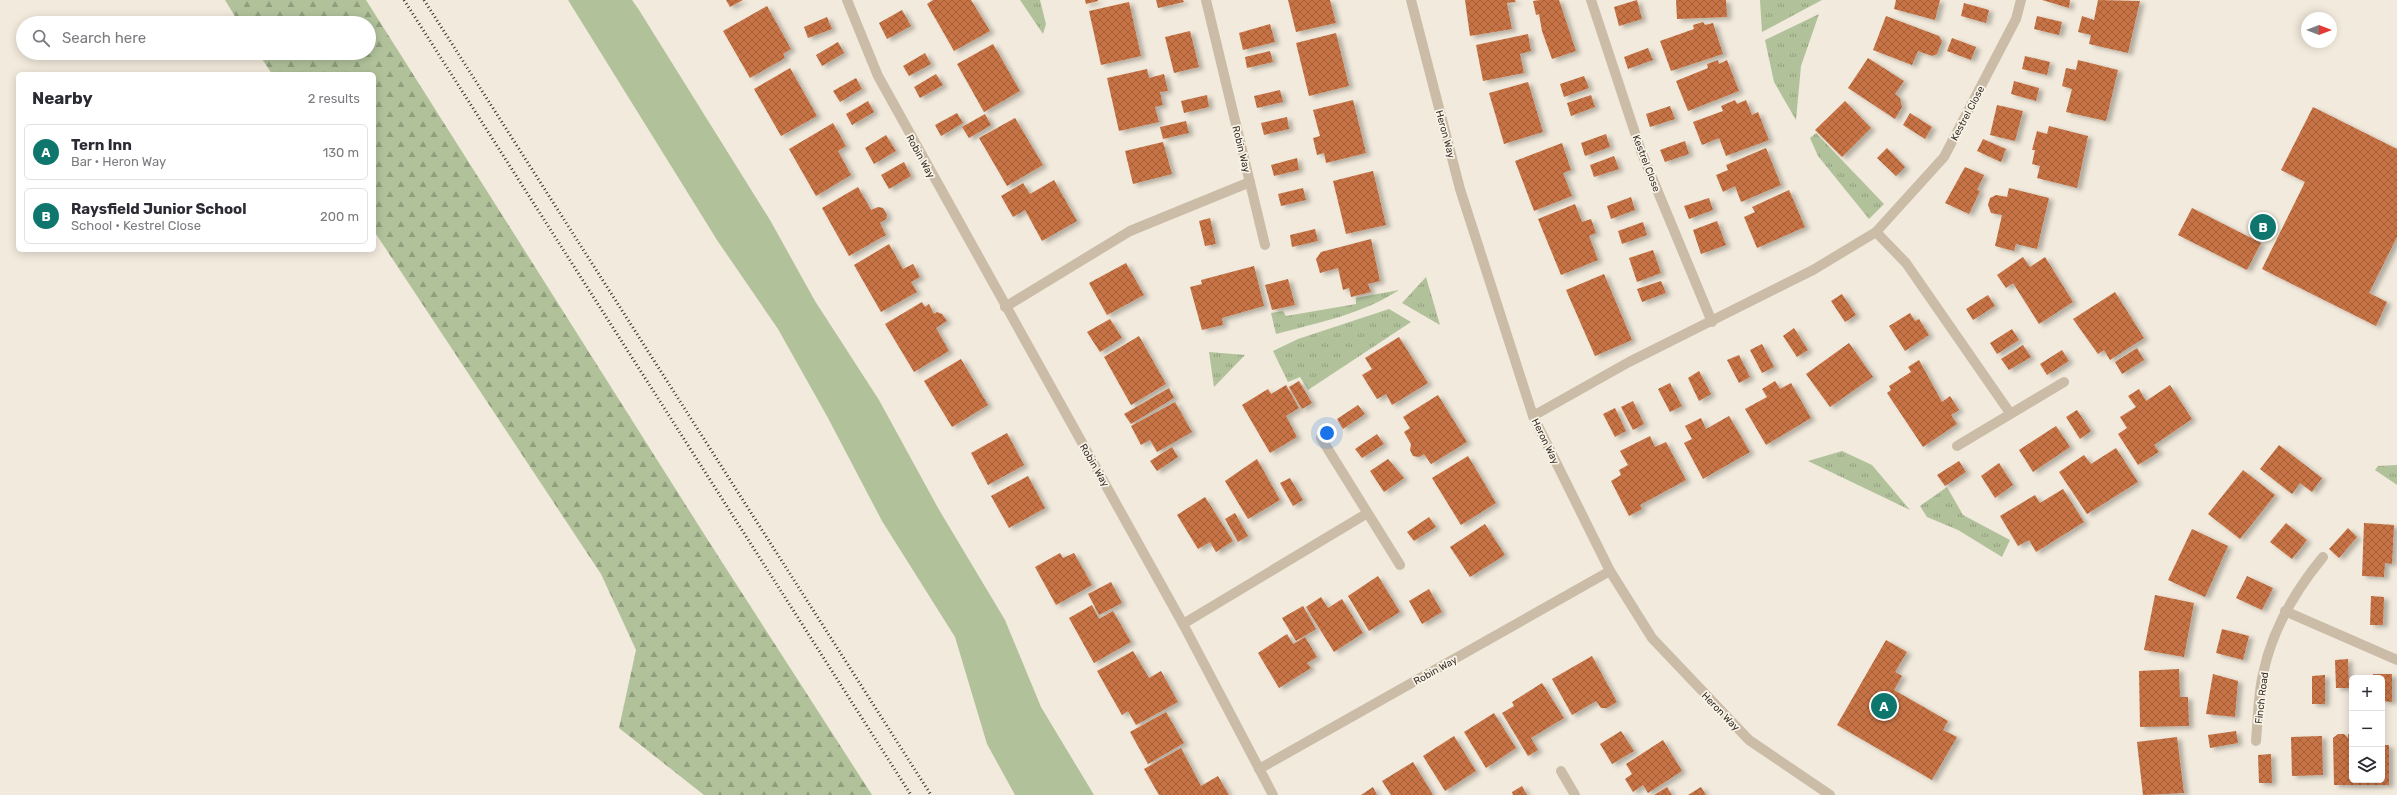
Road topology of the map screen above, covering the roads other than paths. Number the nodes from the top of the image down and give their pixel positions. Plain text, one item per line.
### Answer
1 (847, 0) edge
2 (1206, 0) edge
3 (1411, 0) edge
4 (1591, 0) edge
5 (2021, 0) edge
6 (1250, 182) junction
7 (1876, 232) junction
8 (1265, 246) dead end
9 (1005, 307) junction
10 (1712, 322) junction
11 (2064, 382) dead end
12 (2010, 413) junction
13 (1533, 416) junction
14 (1321, 438) dead end
15 (1957, 446) dead end
16 (1366, 514) junction
17 (2323, 558) dead end
18 (1400, 565) dead end
19 (1610, 571) junction
20 (2285, 611) junction
21 (1183, 624) junction
22 (2397, 660) edge
23 (2256, 741) dead end
24 (1259, 769) junction
25 (1561, 771) dead end
26 (1273, 795) edge
27 (1575, 795) edge
28 (1830, 795) edge

1 - 9 street, Robin Way
2 - 6 street, Robin Way
3 - 13 street, Heron Way
4 - 10 street, Kestrel Close
5 - 7 street, Kestrel Close
6 - 8 street, Robin Way
6 - 9 street, Robin Way
7 - 10 street, Kestrel Close
7 - 12 street
9 - 21 street, Robin Way
10 - 13 street, Kestrel Close
11 - 12 street
12 - 15 street
13 - 19 street, Heron Way
14 - 16 street
16 - 18 street
16 - 21 street
17 - 20 street, Finch Road
19 - 24 street, Robin Way
19 - 28 street, Heron Way
20 - 22 street
20 - 23 street, Finch Road
21 - 24 street, Robin Way
24 - 26 street, Robin Way
25 - 27 street

